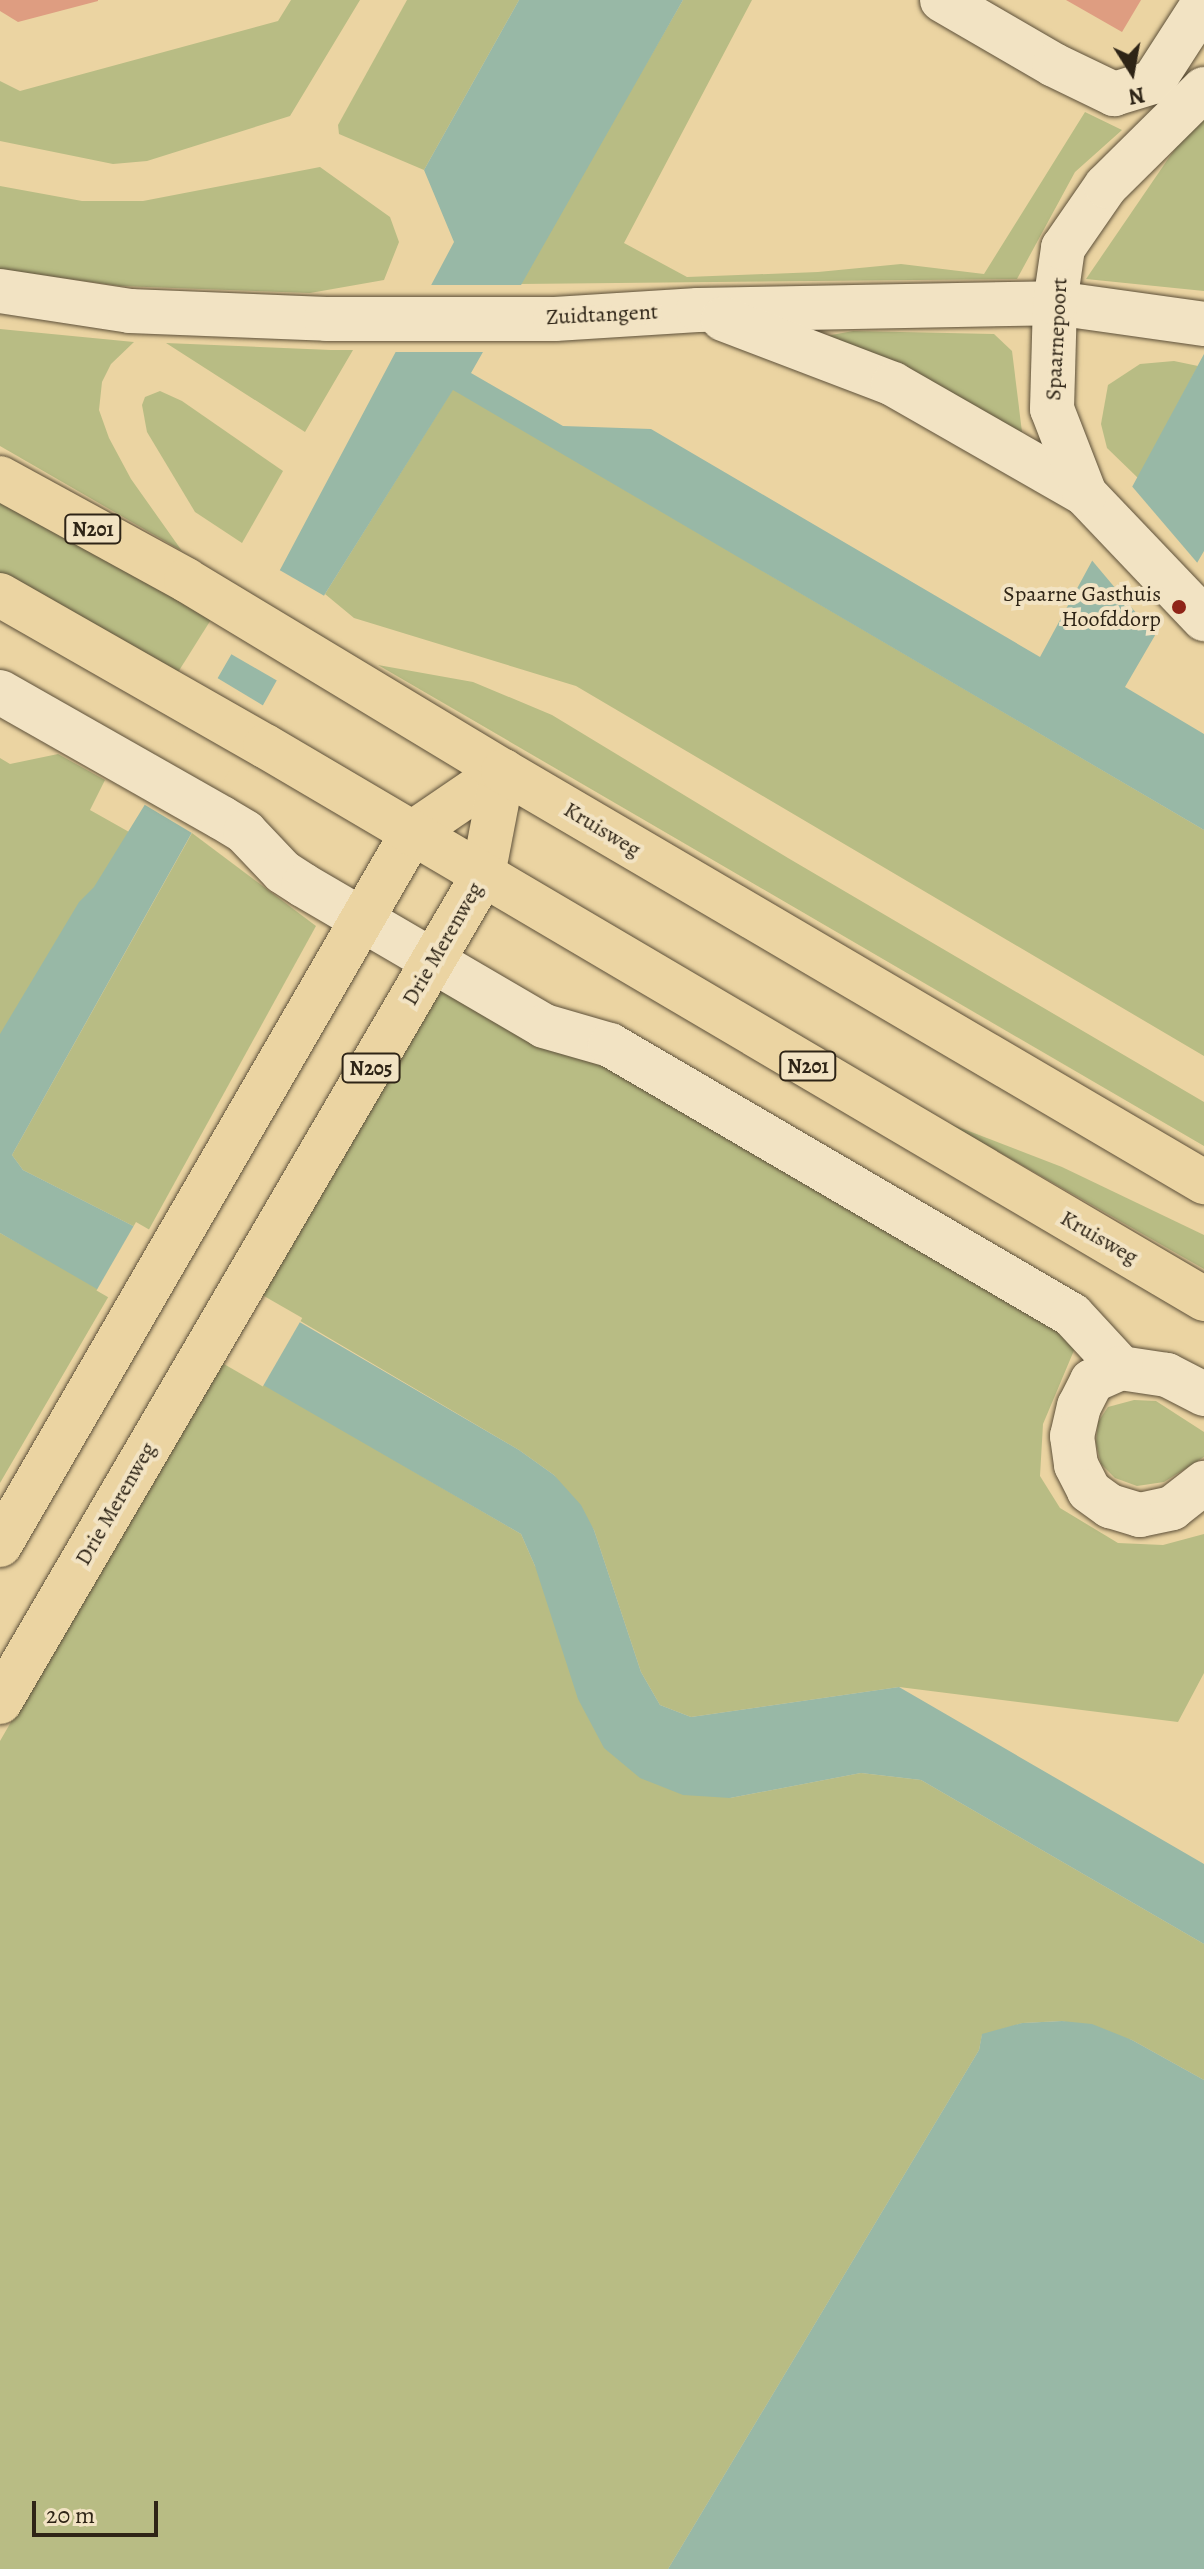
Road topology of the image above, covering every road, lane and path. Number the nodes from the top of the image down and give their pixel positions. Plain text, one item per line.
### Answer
1 (942, 0) edge
2 (1204, 3) edge
3 (1204, 89) edge
4 (0, 291) edge
5 (1055, 303) junction
6 (698, 310) junction
7 (1198, 323) edge
8 (0, 478) edge
9 (1085, 494) junction
10 (0, 595) edge
11 (1204, 619) edge
12 (0, 692) edge
13 (503, 771) junction
14 (412, 833) junction
15 (483, 875) junction
16 (364, 919) junction
17 (433, 959) junction
18 (1204, 1182) edge
19 (1204, 1299) edge
20 (1121, 1368) junction
21 (1204, 1394) edge
22 (1204, 1483) edge
23 (0, 1545) edge
24 (0, 1702) edge

1 - 2 street
3 - 5 street, Spaarnepoort
4 - 6 street, Zuidtangent
5 - 6 street, Zuidtangent
5 - 7 street, Zuidtangent
5 - 9 street, Spaarnepoort
6 - 9 street, Spaarnepoort
8 - 13 main road, Kruisweg / N201
9 - 11 street, Spaarnepoort
10 - 14 main road, Kruisweg / N201
12 - 16 street
13 - 14 main road
13 - 15 main road, Drie Merenweg / N205
13 - 18 main road, Kruisweg / N201
14 - 15 main road, Kruisweg / N201
14 - 16 main road
15 - 17 main road, Drie Merenweg / N205
15 - 19 main road, Kruisweg / N201
16 - 17 street
16 - 23 main road
17 - 20 street
17 - 24 main road, Drie Merenweg / N205
20 - 21 street
20 - 22 street

